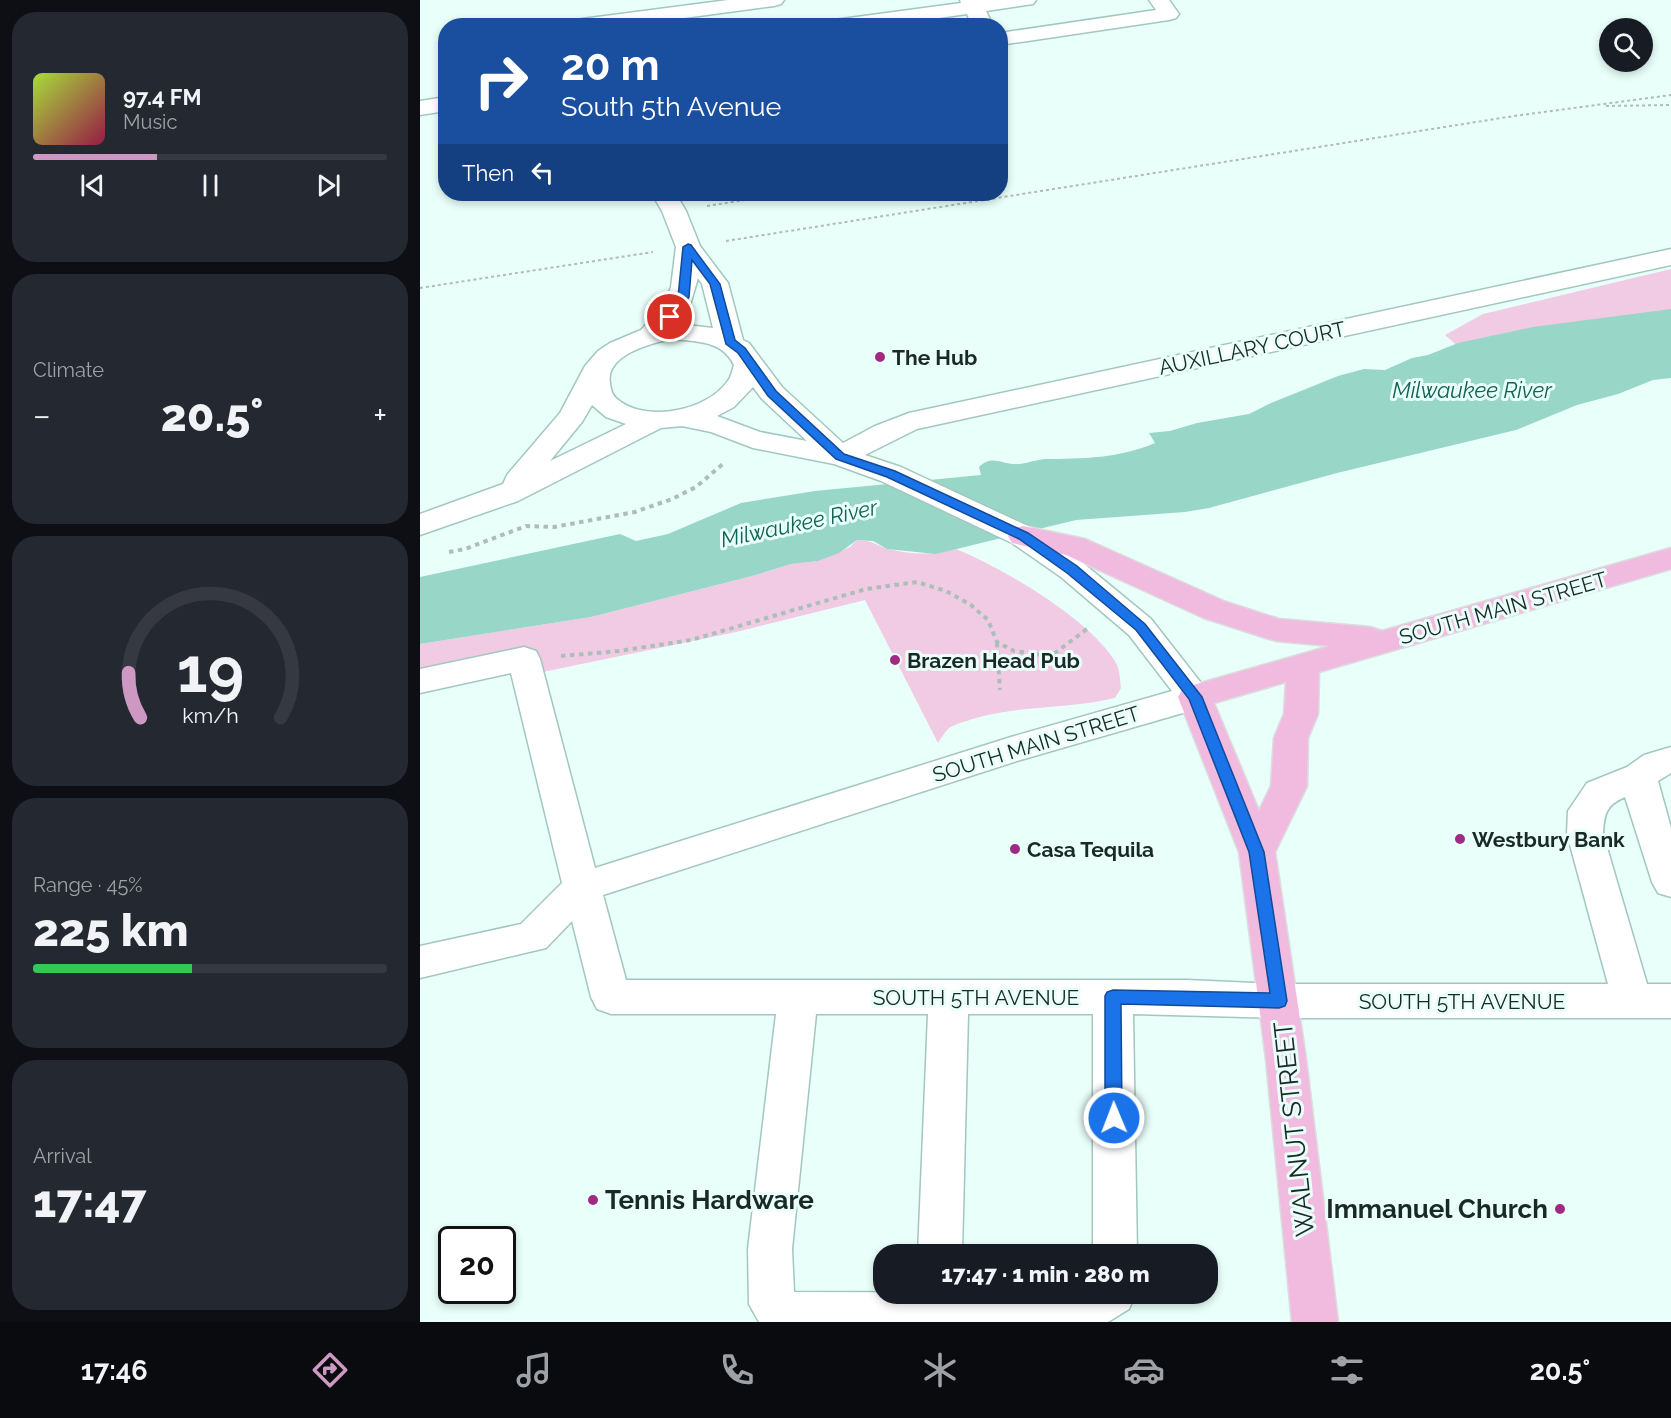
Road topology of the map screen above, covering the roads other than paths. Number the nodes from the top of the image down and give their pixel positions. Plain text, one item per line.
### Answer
1 (774, 0) edge
2 (1026, 0) edge
3 (1159, 0) edge
4 (972, 3) edge
5 (667, 18) edge
6 (882, 18) edge
7 (979, 18) edge
8 (1008, 38) edge
9 (438, 105) edge
10 (420, 108) edge
11 (669, 202) edge
12 (688, 247) junction
13 (1671, 257) edge
14 (651, 335) junction
15 (739, 351) junction
16 (598, 369) junction
17 (670, 419) junction
18 (840, 456) junction
19 (507, 494) junction
20 (420, 525) edge
21 (1023, 536) junction
22 (1671, 558) edge
23 (1389, 640) junction
24 (1303, 666) junction
25 (420, 681) edge
26 (1195, 697) junction
27 (1671, 760) edge
28 (1639, 776) junction
29 (1257, 852) junction
30 (1671, 882) edge
31 (582, 886) junction
32 (420, 962) edge
33 (1113, 996) junction
34 (798, 997) junction
35 (949, 997) junction
36 (1279, 1001) junction
37 (1632, 1001) junction
38 (1671, 1001) edge
39 (940, 1244) edge
40 (1115, 1244) edge
41 (938, 1304) edge
42 (1096, 1304) edge
43 (1315, 1322) edge

1 - 5 street
2 - 4 street
3 - 8 street
4 - 6 street
4 - 7 street
9 - 10 street
11 - 12 street
12 - 14 street
12 - 15 street
13 - 18 street, AUXILLARY COURT
14 - 15 street
14 - 16 street
15 - 17 street
15 - 18 street
16 - 17 street
16 - 19 street
17 - 18 street
17 - 19 street
18 - 21 street
19 - 20 street
21 - 23 main road
21 - 26 street
22 - 23 main road, SOUTH MAIN STREET
23 - 24 main road, SOUTH MAIN STREET
24 - 26 main road, SOUTH MAIN STREET
24 - 29 main road
25 - 31 street
26 - 29 main road, WALNUT STREET
26 - 31 street, SOUTH MAIN STREET
27 - 28 street
28 - 30 street
28 - 37 street
29 - 36 main road, WALNUT STREET
31 - 32 street, SOUTH MAIN STREET
31 - 34 street, SOUTH 5TH AVENUE
33 - 35 street, SOUTH 5TH AVENUE
33 - 36 street, SOUTH 5TH AVENUE
33 - 40 street
34 - 35 street, SOUTH 5TH AVENUE
34 - 41 street
35 - 39 street
36 - 37 street, SOUTH 5TH AVENUE
36 - 43 main road, WALNUT STREET
37 - 38 street, SOUTH 5TH AVENUE
41 - 42 street

